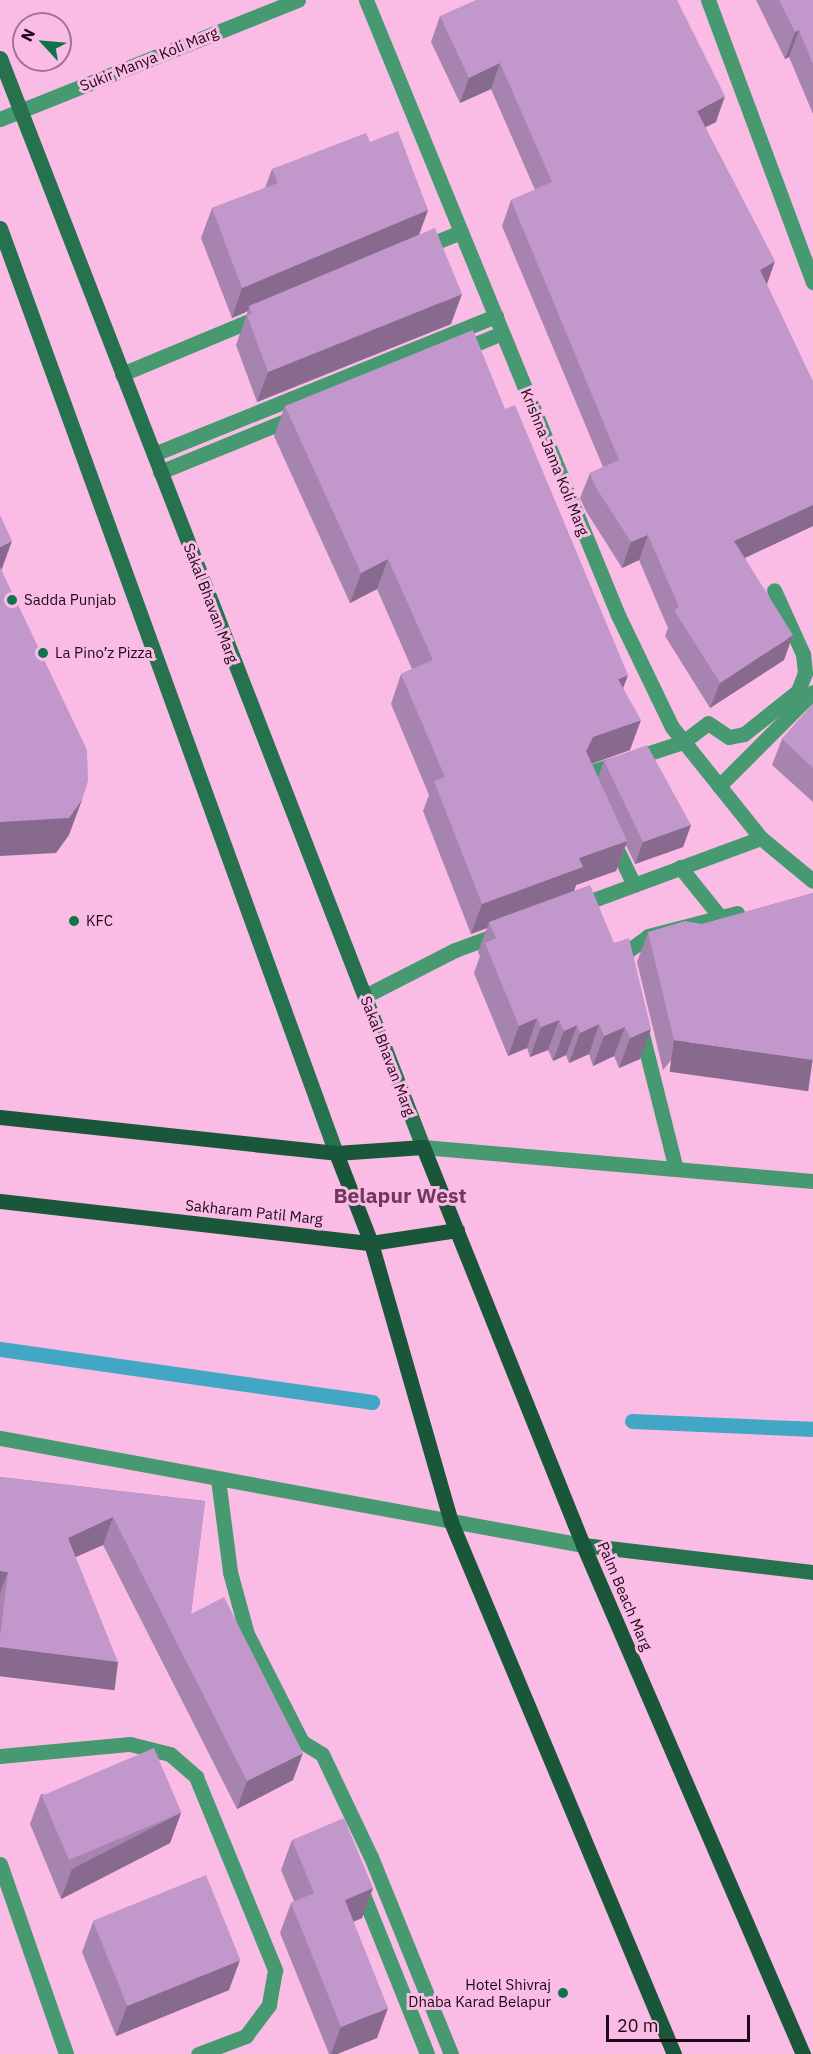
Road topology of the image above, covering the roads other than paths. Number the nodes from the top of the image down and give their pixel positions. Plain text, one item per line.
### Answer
1 (298, 0) edge
2 (366, 0) edge
3 (708, 0) edge
4 (0, 58) edge
5 (21, 111) junction
6 (0, 119) edge
7 (0, 228) edge
8 (461, 232) junction
9 (410, 253) edge
10 (813, 282) edge
11 (278, 309) edge
12 (496, 316) junction
13 (502, 333) junction
14 (446, 356) edge
15 (122, 374) junction
16 (315, 408) edge
17 (154, 454) junction
18 (160, 471) junction
19 (774, 590) dead end
20 (813, 692) edge
21 (683, 742) junction
22 (719, 786) junction
23 (595, 802) edge
24 (605, 823) edge
25 (761, 838) junction
26 (680, 867) junction
27 (813, 881) edge
28 (634, 885) junction
29 (567, 909) edge
30 (737, 913) edge
31 (721, 918) junction
32 (522, 926) edge
33 (630, 984) edge
34 (365, 996) junction
35 (637, 1013) edge
36 (0, 1117) edge
37 (423, 1147) junction
38 (336, 1153) junction
39 (676, 1169) junction
40 (813, 1181) edge
41 (0, 1201) edge
42 (457, 1230) junction
43 (372, 1243) junction
44 (0, 1438) edge
45 (218, 1479) junction
46 (451, 1522) junction
47 (583, 1545) junction
48 (813, 1572) edge
49 (0, 1756) edge
50 (0, 1864) edge
51 (352, 1869) edge
52 (66, 2054) edge
53 (198, 2054) edge
54 (427, 2054) edge
55 (451, 2054) edge
56 (674, 2054) edge
57 (803, 2054) edge

1 - 5 street, Sukir Manya Koli Marg
2 - 8 street, Krishna Jama Koli Marg
3 - 10 street
4 - 5 main road, Sakal Bhavan Marg
5 - 6 street, Sukir Manya Koli Marg
5 - 15 main road, Sakal Bhavan Marg
7 - 38 main road
8 - 9 street
8 - 12 street, Krishna Jama Koli Marg
11 - 15 street
12 - 13 street, Krishna Jama Koli Marg
12 - 17 street
13 - 14 street
13 - 21 street, Krishna Jama Koli Marg
15 - 17 main road, Sakal Bhavan Marg
16 - 18 street
17 - 18 main road, Sakal Bhavan Marg
18 - 34 main road, Sakal Bhavan Marg
19 - 21 street
20 - 22 street
21 - 22 street, Krishna Jama Koli Marg
21 - 23 street
22 - 25 street, Krishna Jama Koli Marg
24 - 28 street
25 - 26 street
25 - 27 street, Krishna Jama Koli Marg
26 - 28 street
26 - 31 street
28 - 29 street
30 - 31 street
31 - 33 street
32 - 34 street
34 - 37 main road, Sakal Bhavan Marg
35 - 39 street
36 - 38 main road
37 - 38 main road
37 - 39 street
37 - 42 main road, Palm Beach Marg
38 - 43 main road
39 - 40 street
41 - 43 main road, Sakharam Patil Marg
42 - 43 main road, Sakharam Patil Marg
42 - 47 main road, Palm Beach Marg
43 - 46 main road
44 - 45 street
45 - 46 street
45 - 55 street
46 - 47 street
46 - 56 main road
47 - 48 main road
47 - 57 main road, Palm Beach Marg
49 - 53 street
50 - 52 street
51 - 54 street

